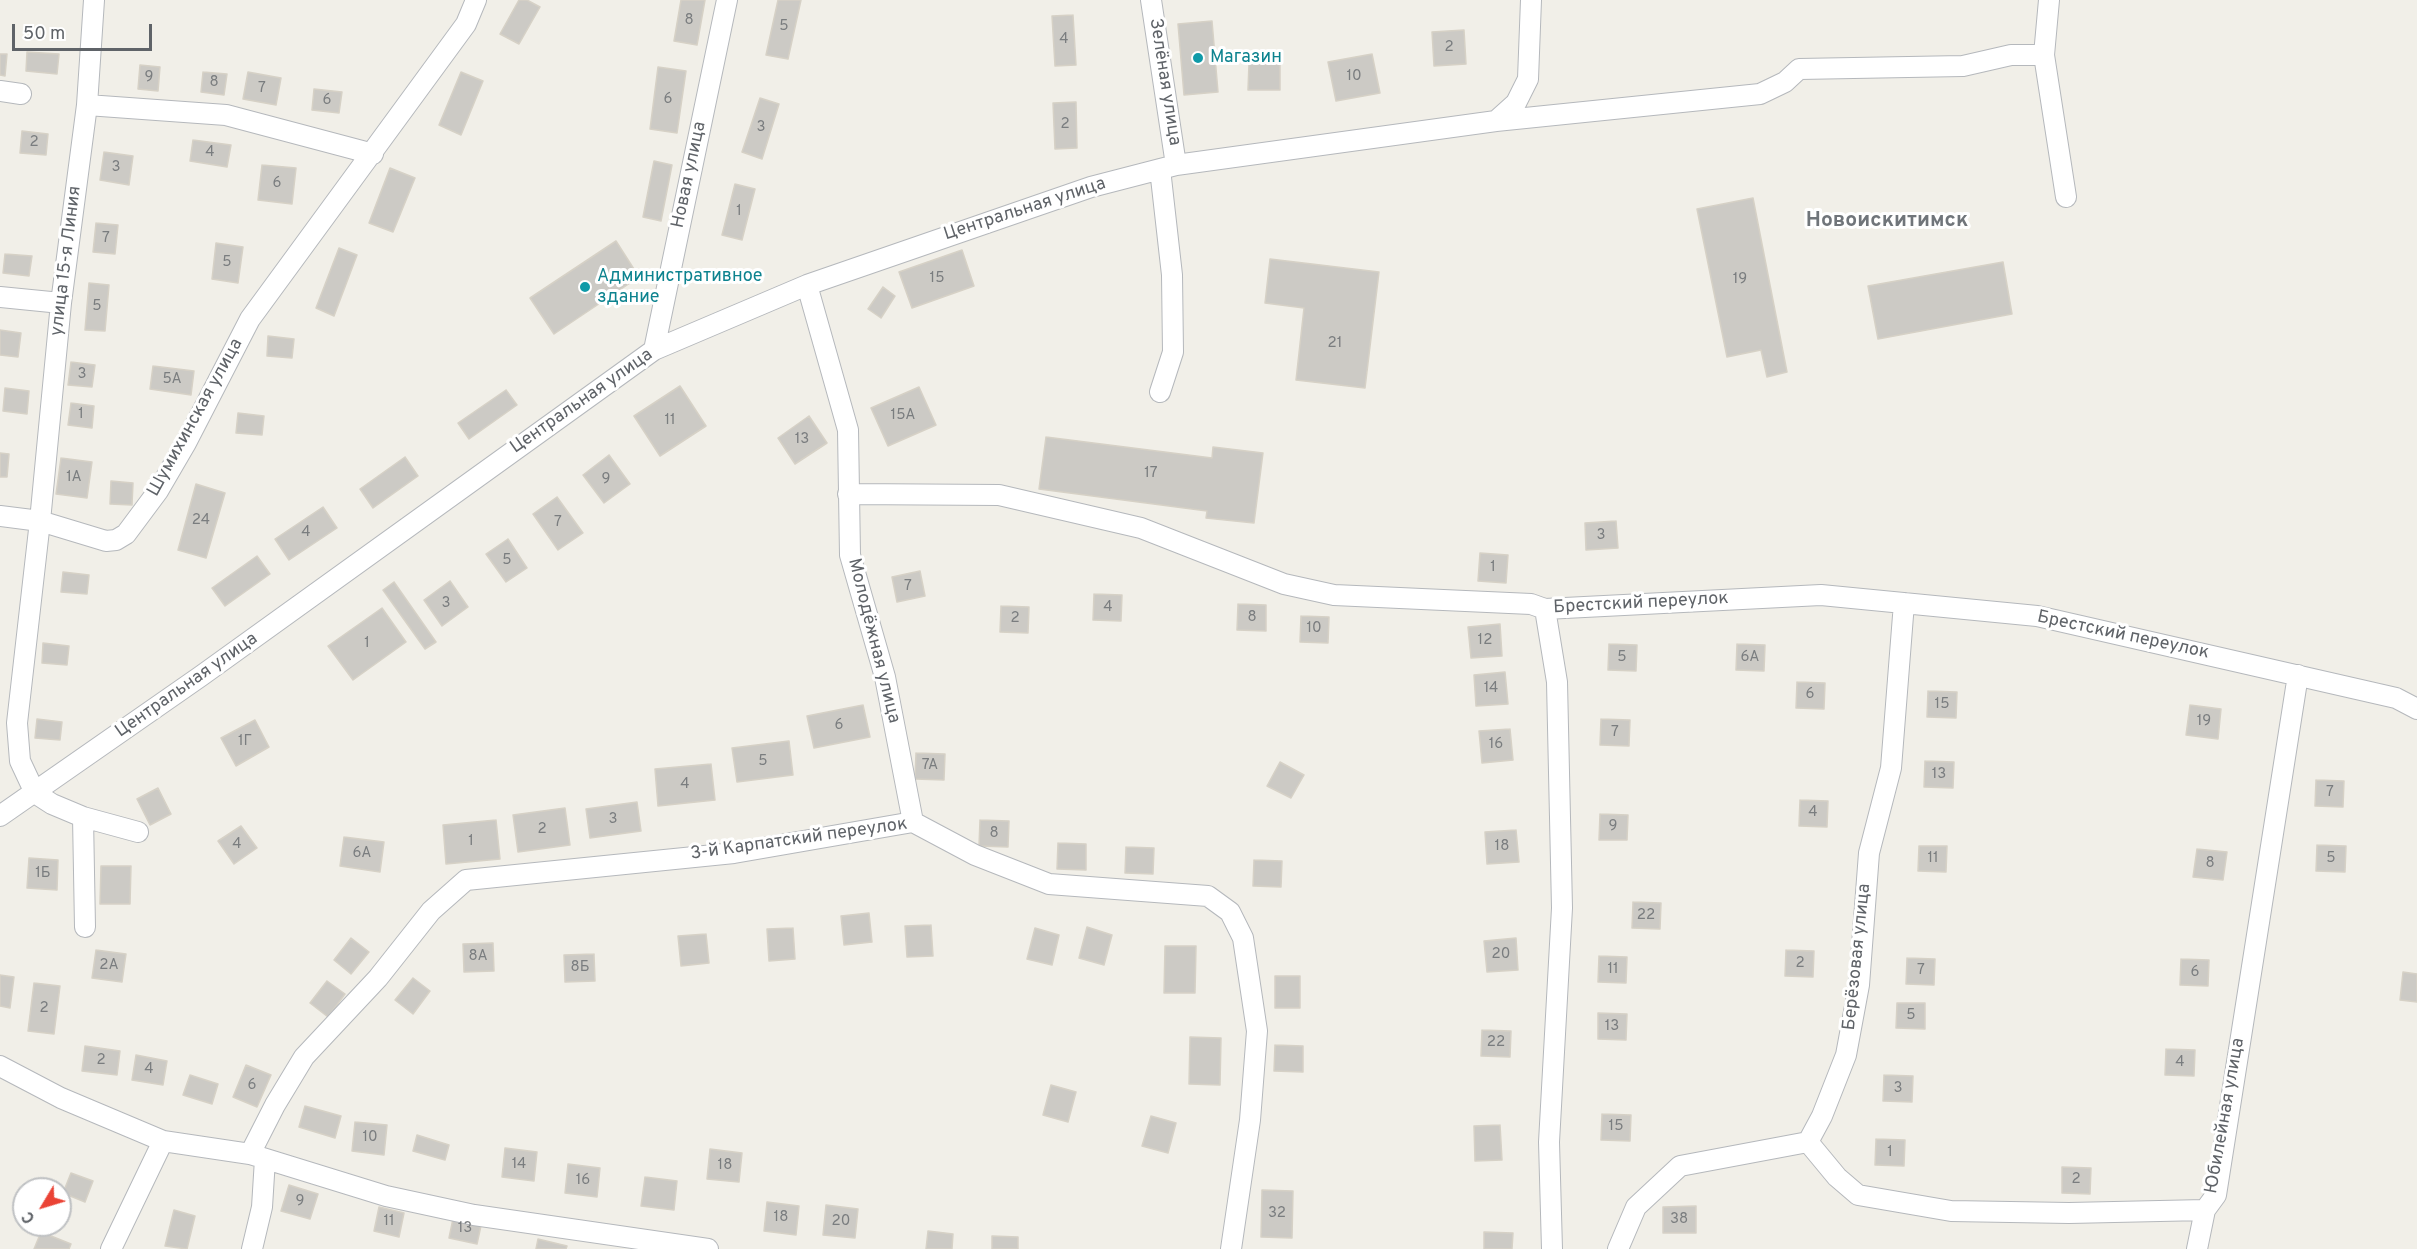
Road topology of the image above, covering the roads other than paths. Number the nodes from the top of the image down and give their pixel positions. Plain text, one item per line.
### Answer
1 (94, 0) edge
2 (476, 0) edge
3 (727, 0) edge
4 (1151, 0) edge
5 (1531, 0) edge
6 (2049, 0) edge
7 (2044, 55) junction
8 (0, 91) edge
9 (21, 94) dead end
10 (87, 105) junction
11 (1496, 122) junction
12 (373, 154) junction
13 (1168, 167) junction
14 (2066, 196) dead end
15 (807, 285) junction
16 (0, 297) edge
17 (61, 303) junction
18 (654, 350) junction
19 (1160, 392) dead end
20 (848, 494) junction
21 (0, 516) edge
22 (40, 521) junction
23 (1904, 603) junction
24 (1545, 609) junction
25 (2298, 675) junction
26 (2417, 709) edge
27 (35, 794) junction
28 (0, 816) edge
29 (83, 817) junction
30 (913, 822) junction
31 (138, 832) dead end
32 (85, 927) dead end
33 (0, 1066) edge
34 (163, 1141) junction
35 (1808, 1142) junction
36 (258, 1156) junction
37 (2205, 1210) junction
38 (613, 1241) edge
39 (111, 1249) edge
40 (252, 1249) edge
41 (708, 1249) edge
42 (1231, 1249) edge
43 (1552, 1249) edge
44 (1618, 1249) edge
45 (2197, 1249) edge

1 - 10 street, улица 15-я Линия
2 - 12 street, Шумихинская улица
3 - 18 street, Новая улица
4 - 13 street, Зелёная улица
5 - 11 street
6 - 7 street
7 - 11 street, Центральная улица
7 - 14 street
8 - 9 street
10 - 12 street
10 - 17 street, улица 15-я Линия
11 - 13 street, Центральная улица
12 - 22 street, Шумихинская улица
13 - 15 street, Центральная улица
13 - 19 street, Зелёная улица
15 - 18 street, Центральная улица
15 - 20 street, Молодёжная улица
16 - 17 street
17 - 22 street, улица 15-я Линия
18 - 27 street, Центральная улица
20 - 24 street, Брестский переулок
20 - 30 street, Молодёжная улица
21 - 22 street, Шумихинская улица
22 - 27 street
23 - 24 street, Брестский переулок
23 - 25 street, Брестский переулок
23 - 35 street, Берёзовая улица
24 - 43 street
25 - 26 street, Брестский переулок
25 - 37 street, Юбилейная улица
27 - 28 street, Центральная улица
27 - 29 street
29 - 31 street
29 - 32 street
30 - 36 street, 3-й Карпатский переулок
30 - 42 street, 3-й Карпатский переулок
33 - 34 street
34 - 36 street
34 - 39 street
35 - 37 street, Юбилейная улица
35 - 44 street
36 - 38 street
36 - 40 street
37 - 45 street
38 - 41 street

